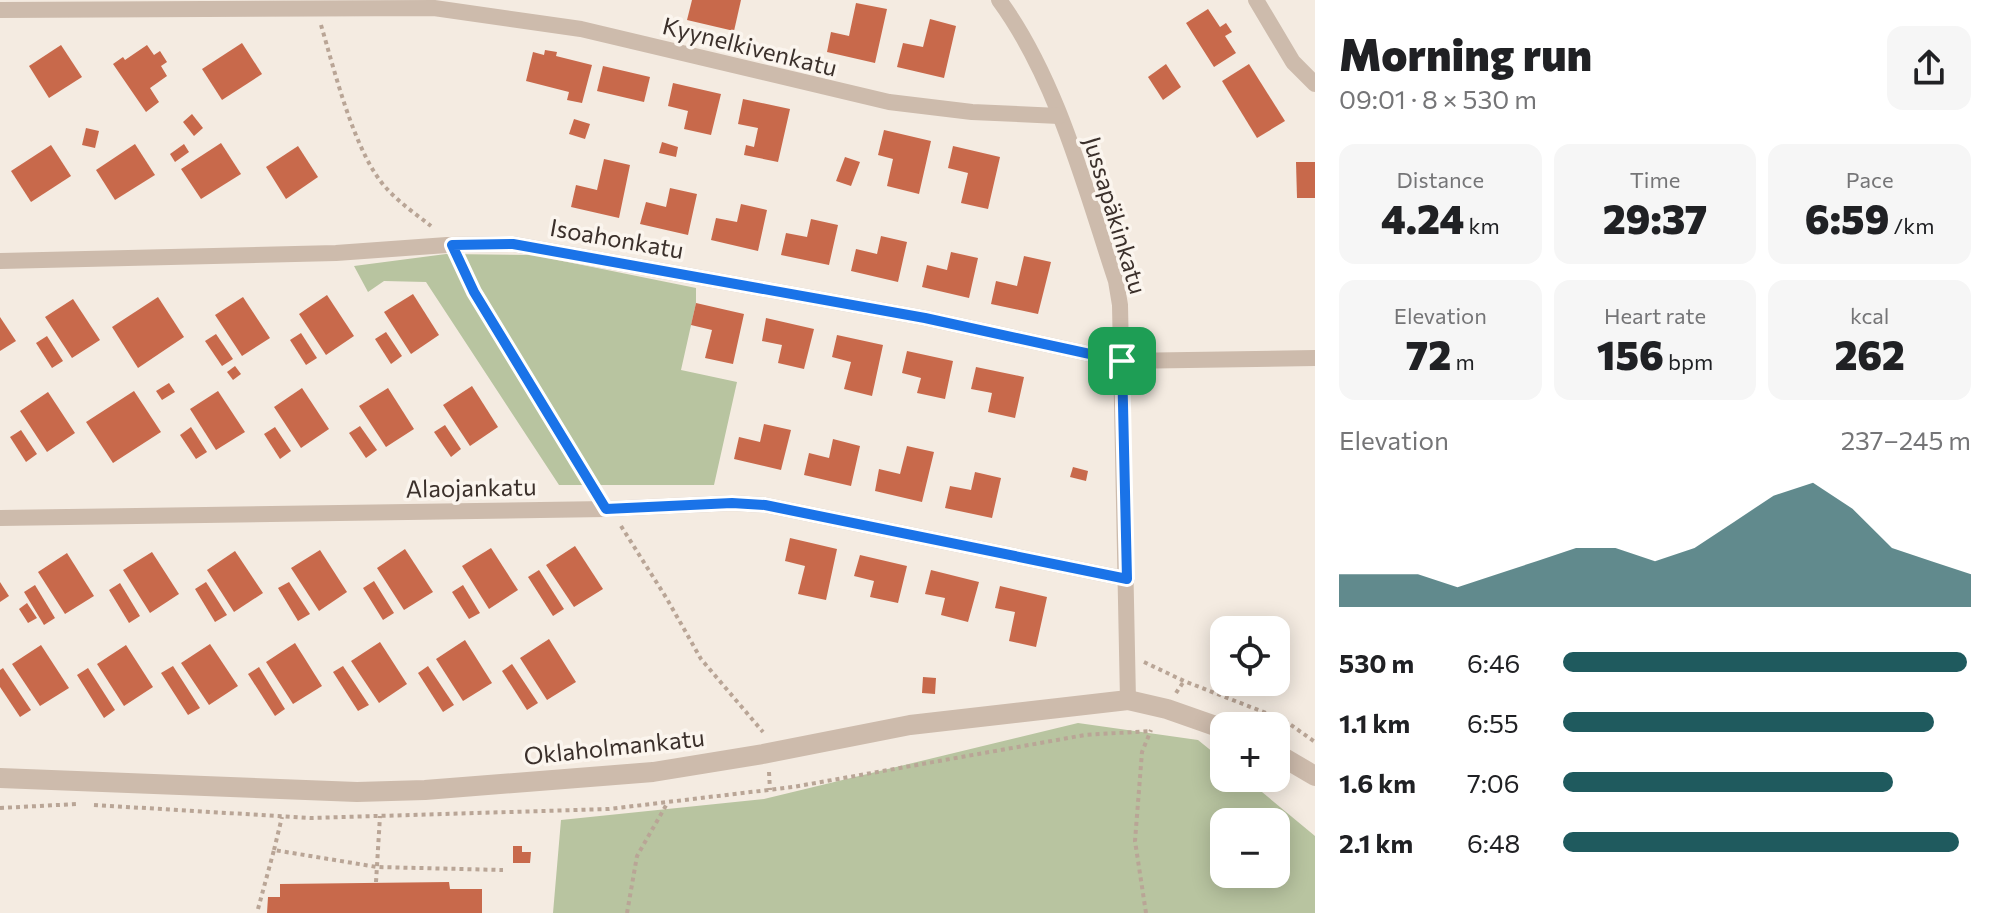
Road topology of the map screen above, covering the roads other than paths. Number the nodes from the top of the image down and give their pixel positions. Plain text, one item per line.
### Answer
1 (999, 0) edge
2 (1256, 0) edge
3 (0, 10) edge
4 (1315, 84) edge
5 (1059, 116) junction
6 (0, 261) edge
7 (1315, 358) edge
8 (1122, 361) junction
9 (0, 518) edge
10 (1127, 579) junction
11 (1128, 700) junction
12 (1210, 724) edge
13 (1290, 761) edge
14 (1315, 776) edge
15 (0, 778) edge

1 - 5 street, Jussapäkinkatu
2 - 4 street
3 - 5 street, Kyynelkivenkatu
5 - 8 street, Jussapäkinkatu
6 - 8 street, Isoahonkatu
7 - 8 street, Isoahonkatu
8 - 10 street, Jussapäkinkatu
9 - 10 street, Alaojankatu
10 - 11 street, Jussapäkinkatu
11 - 12 street, Oklaholmankatu
11 - 15 street, Oklaholmankatu
13 - 14 street

